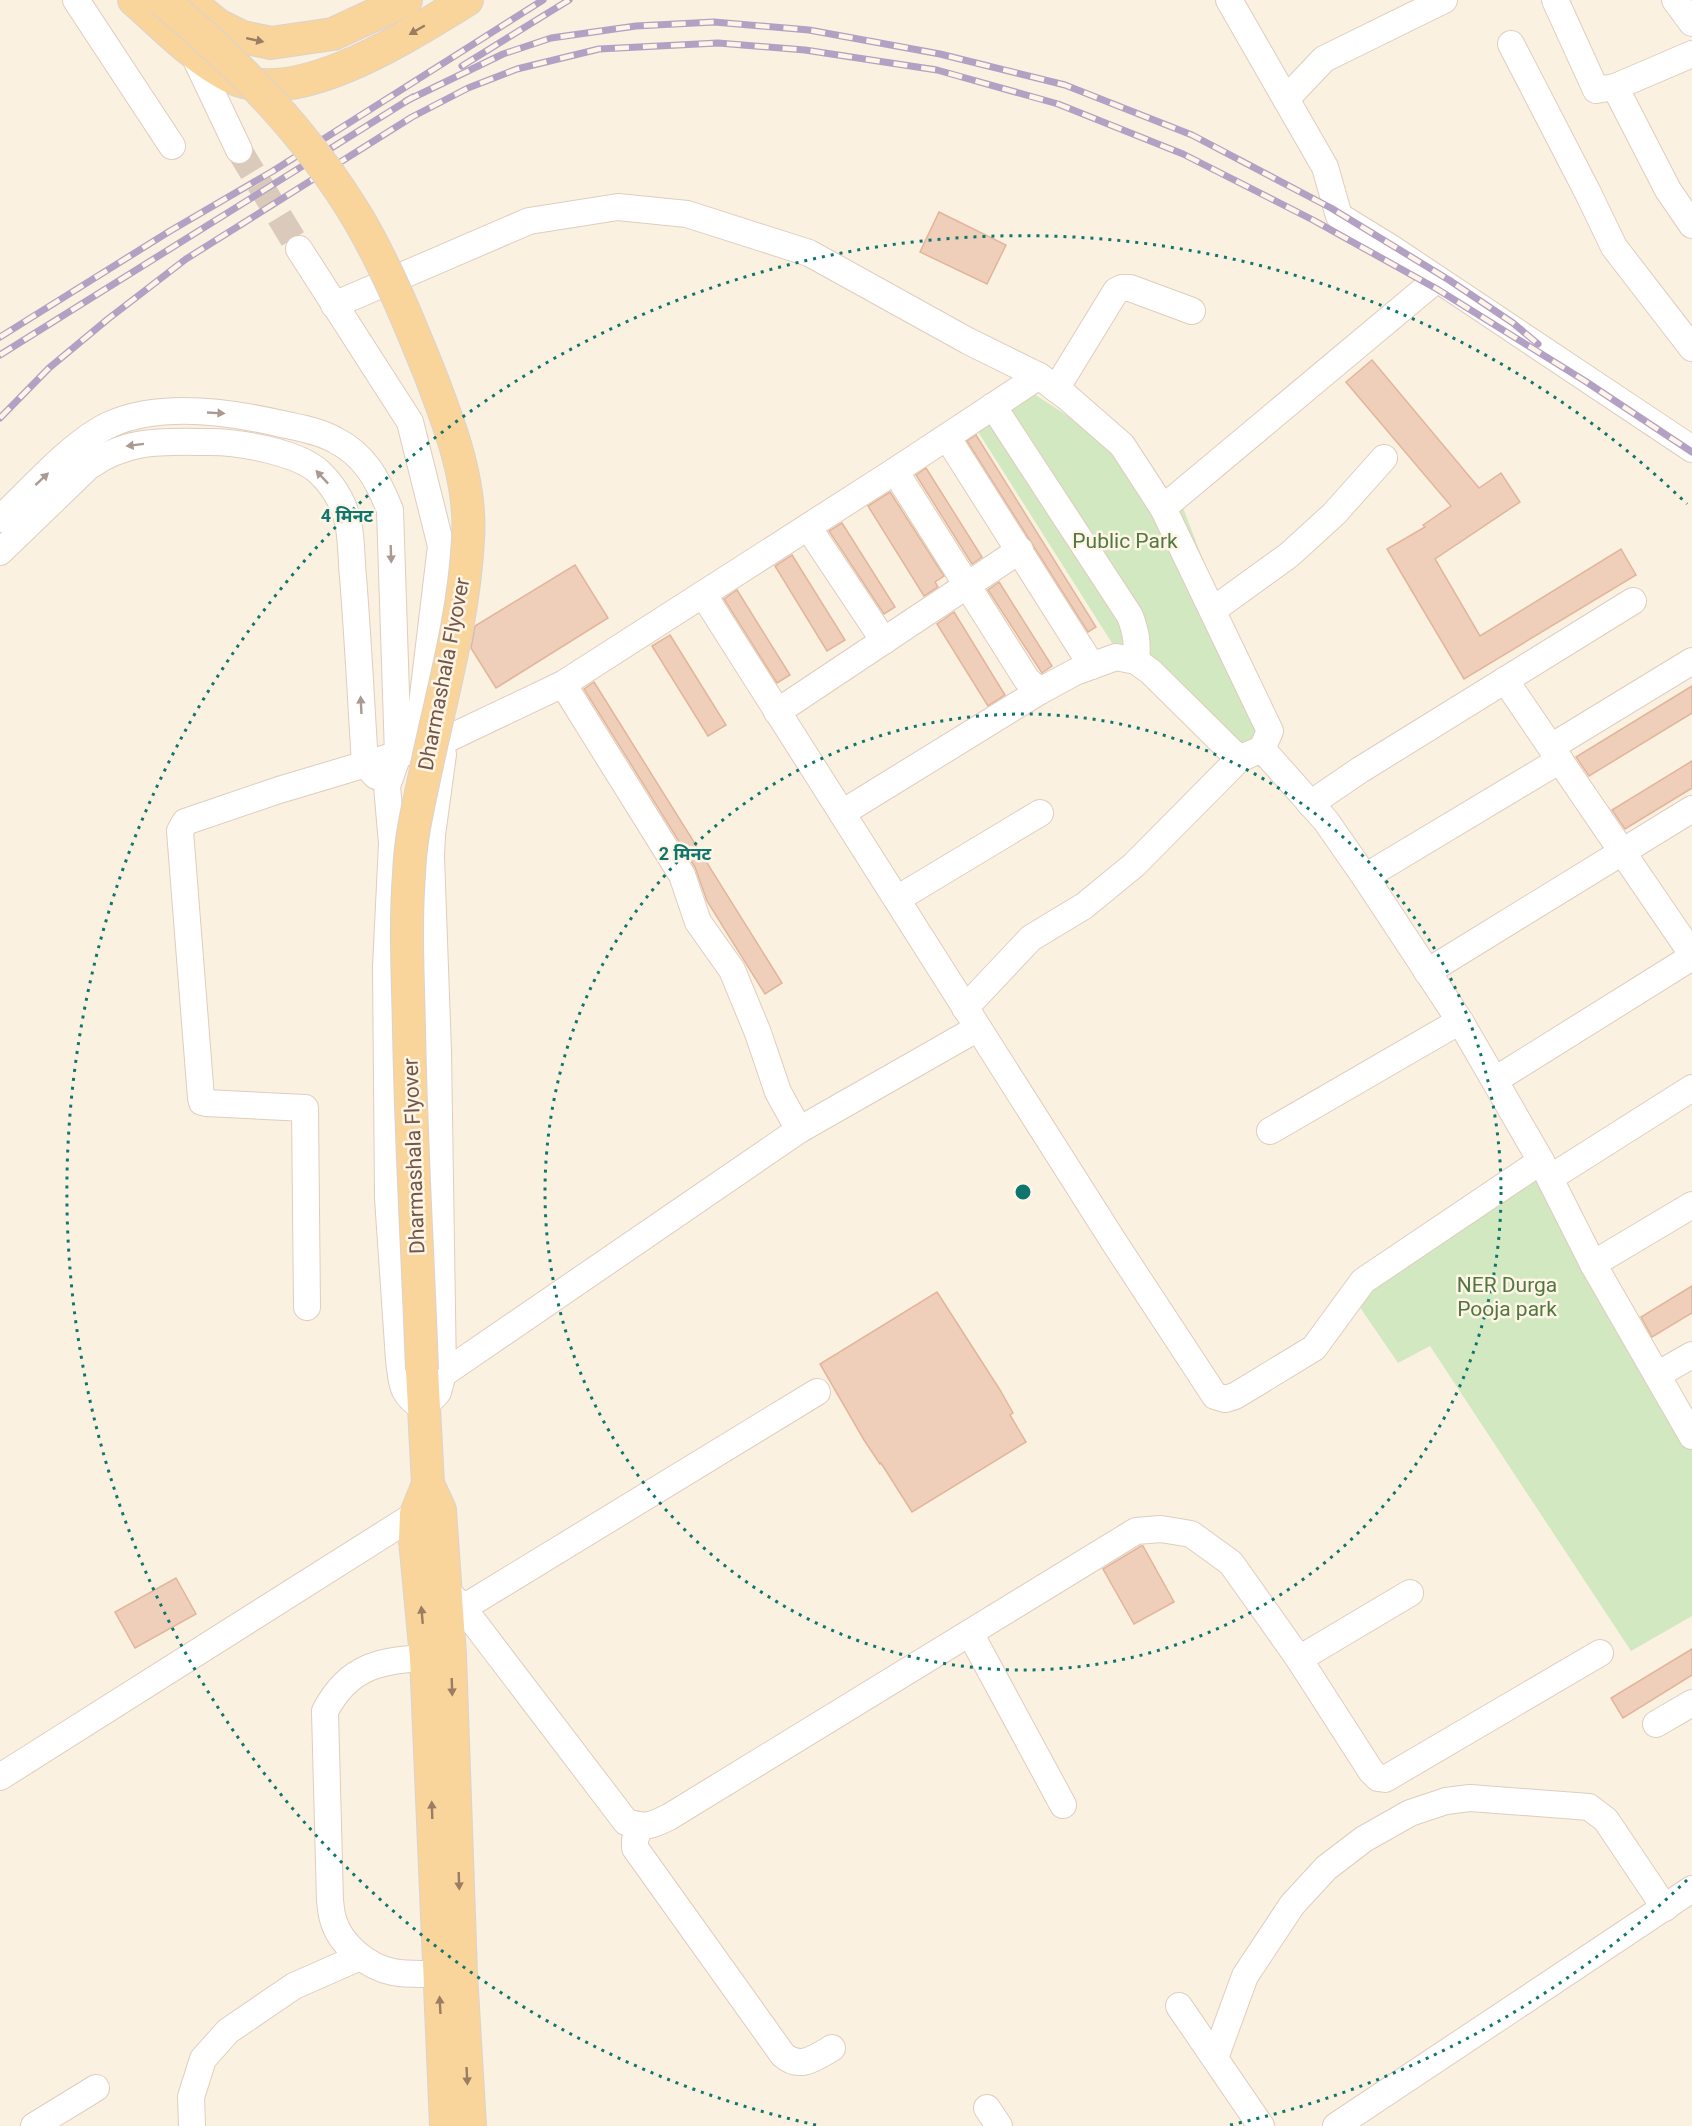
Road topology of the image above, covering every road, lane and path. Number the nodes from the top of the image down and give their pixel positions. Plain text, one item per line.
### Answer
1 (76, 0) edge
2 (134, 0) edge
3 (162, 0) edge
4 (187, 0) edge
5 (406, 0) edge
6 (467, 0) edge
7 (1229, 0) edge
8 (1444, 0) edge
9 (1555, 0) edge
10 (1675, 0) edge
11 (1692, 23) edge
12 (1511, 44) dead end
13 (191, 49) junction
14 (1692, 54) edge
15 (1615, 87) junction
16 (1286, 99) junction
17 (172, 146) dead end
18 (239, 150) tunnel mouth
19 (1692, 225) edge
20 (299, 249) tunnel mouth
21 (1437, 279) junction
22 (334, 305) junction
23 (1191, 311) dead end
24 (1692, 348) edge
25 (1047, 383) junction
26 (993, 406) junction
27 (947, 437) junction
28 (1686, 439) edge
29 (1384, 458) dead end
30 (895, 471) junction
31 (1163, 508) junction
32 (0, 519) edge
33 (808, 527) junction
34 (1020, 550) junction
35 (0, 552) edge
36 (968, 586) junction
37 (702, 594) junction
38 (1633, 601) dead end
39 (1213, 610) junction
40 (884, 641) junction
41 (1136, 661) junction
42 (1692, 661) edge
43 (1092, 666) junction
44 (1505, 680) junction
45 (563, 684) junction
46 (1040, 691) junction
47 (777, 712) junction
48 (443, 741) junction
49 (408, 752) junction
50 (1251, 754) junction
51 (1556, 754) junction
52 (364, 764) junction
53 (387, 786) junction
54 (1310, 804) junction
55 (1692, 809) edge
56 (842, 813) junction
57 (1040, 813) dead end
58 (392, 844) junction
59 (1623, 853) junction
60 (1365, 877) junction
61 (897, 899) junction
62 (1692, 956) edge
63 (1427, 972) junction
64 (972, 1018) junction
65 (1460, 1021) junction
66 (1495, 1080) junction
67 (1692, 1088) edge
68 (799, 1130) junction
69 (1270, 1131) dead end
70 (1546, 1170) junction
71 (1692, 1205) edge
72 (1593, 1264) junction
73 (308, 1307) dead end
74 (1692, 1355) edge
75 (433, 1372) junction
76 (1657, 1376) junction
77 (817, 1392) dead end
78 (423, 1408) junction
79 (1690, 1428) edge
80 (428, 1503) junction
81 (1410, 1593) dead end
82 (454, 1598) junction
83 (970, 1633) junction
84 (1600, 1653) dead end
85 (438, 1656) junction
86 (1299, 1659) junction
87 (1692, 1703) edge
88 (1656, 1724) dead end
89 (0, 1777) edge
90 (1063, 1805) dead end
91 (640, 1826) junction
92 (1692, 1889) edge
93 (1665, 1908) junction
94 (360, 1957) junction
95 (450, 1973) junction
96 (1179, 2006) dead end
97 (832, 2048) dead end
98 (1215, 2058) junction
99 (96, 2088) dead end
100 (34, 2126) edge
101 (192, 2126) edge
102 (446, 2126) edge
103 (470, 2126) edge
104 (1261, 2126) edge
105 (1336, 2126) edge

1 - 17 street
2 - 13 main road
3 - 75 main road, Dharmashala Flyover, bridge
4 -> 5 main road
6 -> 13 main road
7 - 16 street
8 - 16 street
9 - 15 street
10 - 11 street
12 - 24 street
13 - 18 street
14 - 15 street
15 - 19 street
16 - 21 street
20 - 22 street
21 - 28 street
21 - 31 street
22 - 25 street
22 - 49 street
23 - 25 street
25 - 26 street
25 - 31 street
26 - 27 street
26 - 41 street
27 - 30 street
27 - 34 street
29 - 39 street
30 - 33 street
30 - 36 street
31 - 39 street
32 -> 49 street
33 - 37 street
33 - 40 street
34 - 36 street
34 - 43 street
52 -> 35 street
36 - 40 street
36 - 46 street
37 - 45 street
37 - 47 street
38 - 44 street
39 - 50 street
40 - 47 street
41 - 43 street
41 - 50 street
42 - 51 street
43 - 46 street
44 - 51 street
44 - 54 street
45 - 48 street
45 - 68 street
46 - 56 street
47 - 56 street
48 - 49 street
48 - 75 street
49 - 52 street
49 - 53 street
49 - 58 street
50 - 54 street
50 - 64 street
51 - 59 street
51 - 60 street
52 - 53 street
52 - 73 street
53 - 58 street
54 - 60 street
55 - 59 street
56 - 61 street
57 - 61 street
58 - 78 street
59 - 62 street
59 - 63 street
60 - 63 street
61 - 64 street
62 - 66 street
63 - 65 street
64 - 68 street
64 - 70 street
65 - 66 street
65 - 69 street
66 - 70 street
67 - 70 street
68 - 75 street
70 - 72 street
71 - 72 street
72 - 76 street
74 - 76 street
75 - 78 main road, Dharmashala Flyover
76 - 79 street
77 - 82 street
78 - 80 main road, Dharmashala Flyover
80 - 82 main road
85 -> 80 main road
80 - 89 street
81 - 86 street
82 - 85 main road
82 - 91 street
83 - 86 street
83 - 90 street
83 - 91 street
84 - 86 street
85 - 94 street
85 - 95 main road
87 - 88 street
91 - 97 street
92 - 93 street
93 - 98 street
93 - 105 street
94 - 95 street
94 - 101 street
102 -> 95 main road
95 -> 103 main road
96 - 98 street
98 - 104 street
99 - 100 street

